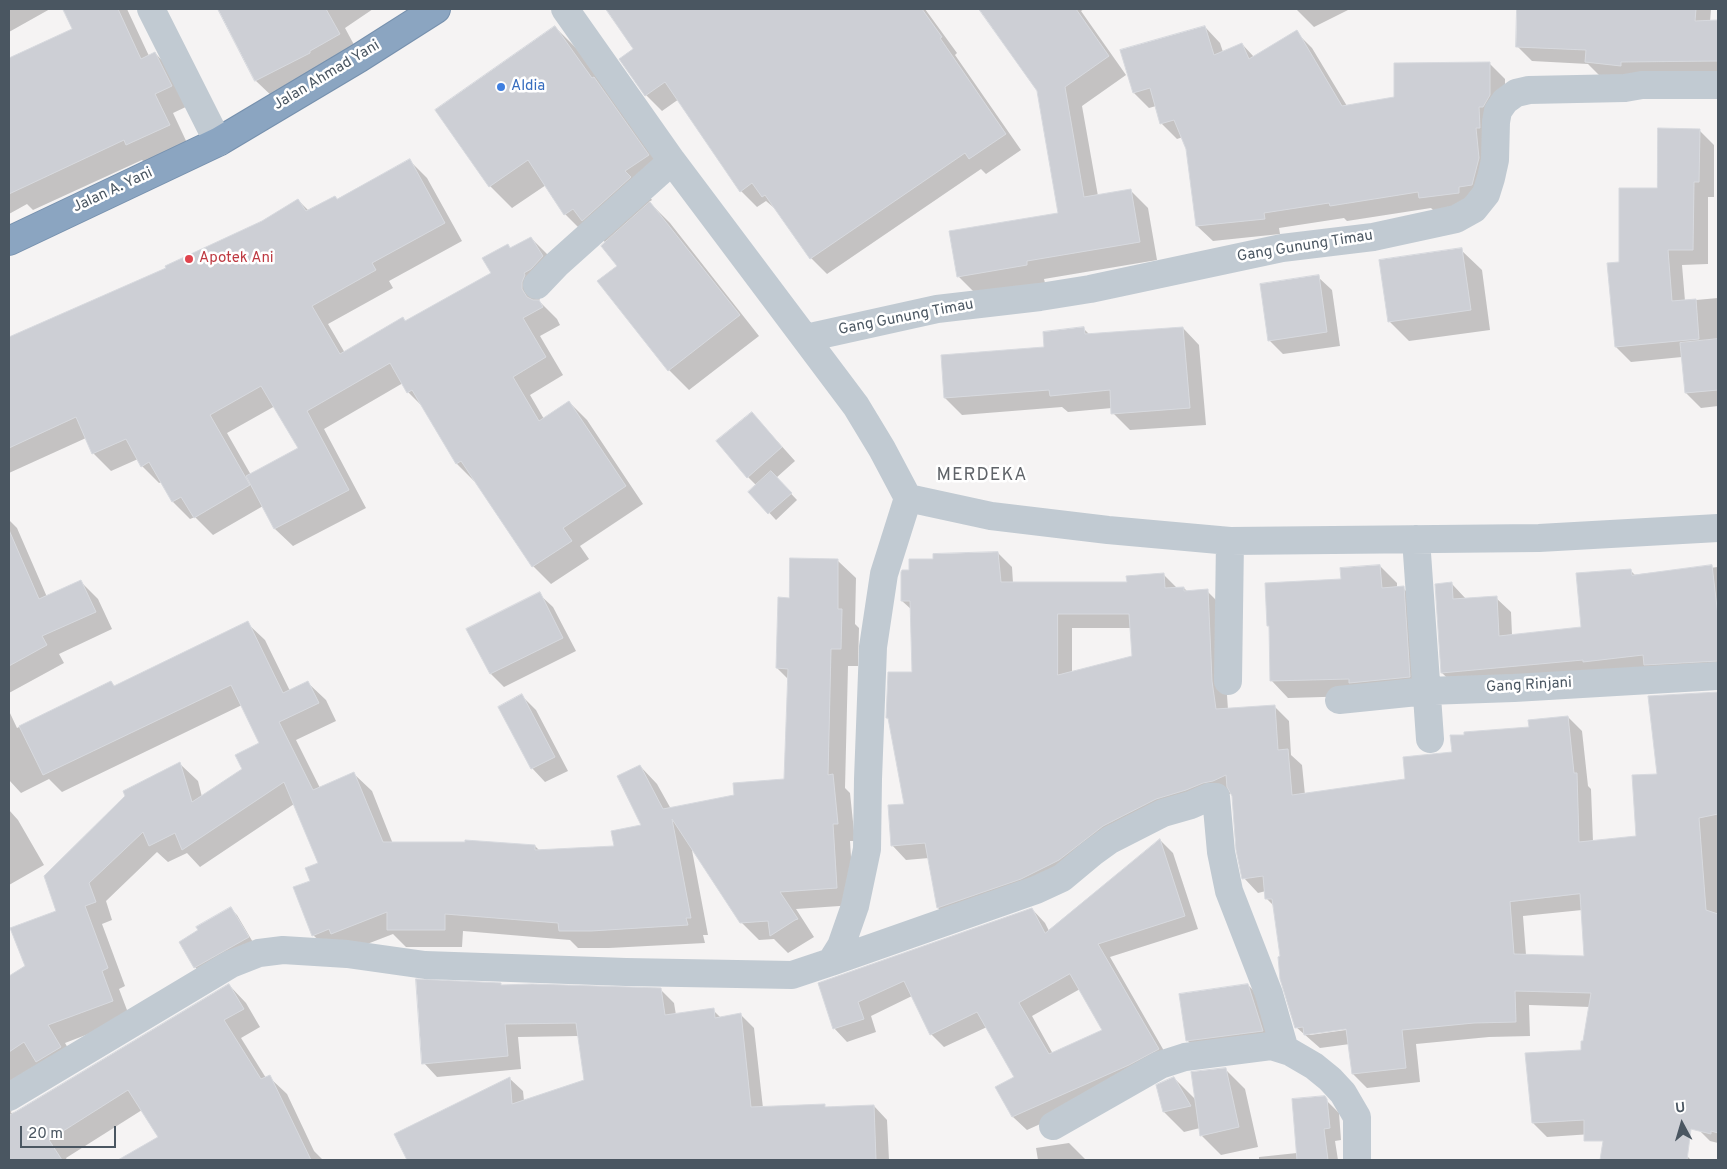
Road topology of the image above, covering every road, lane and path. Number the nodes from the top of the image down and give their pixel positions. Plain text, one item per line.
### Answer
1 (150, 9) edge
2 (436, 9) edge
3 (565, 9) edge
4 (1718, 85) edge
5 (218, 142) junction
6 (672, 160) junction
7 (9, 240) edge
8 (537, 285) dead end
9 (806, 338) junction
10 (908, 498) junction
11 (1718, 528) edge
12 (1416, 539) junction
13 (1230, 541) junction
14 (1718, 676) edge
15 (1228, 681) dead end
16 (1427, 690) junction
17 (1340, 700) dead end
18 (1430, 739) dead end
19 (831, 962) junction
20 (1286, 1050) junction
21 (9, 1096) edge
22 (1053, 1126) dead end
23 (1357, 1160) edge

1 - 5 street
2 - 5 highway, Jalan Ahmad Yani
3 - 6 street
4 - 9 street, Gang Gunung Timau
5 - 7 highway, Jalan A. Yani
6 - 8 street
6 - 9 street
9 - 10 street
10 - 13 street
10 - 19 street
11 - 12 street
12 - 13 street
12 - 16 street
13 - 15 street
14 - 16 street, Gang Rinjani
16 - 17 street, Gang Rinjani
16 - 18 street
19 - 20 street
19 - 21 street
20 - 22 street
20 - 23 street

